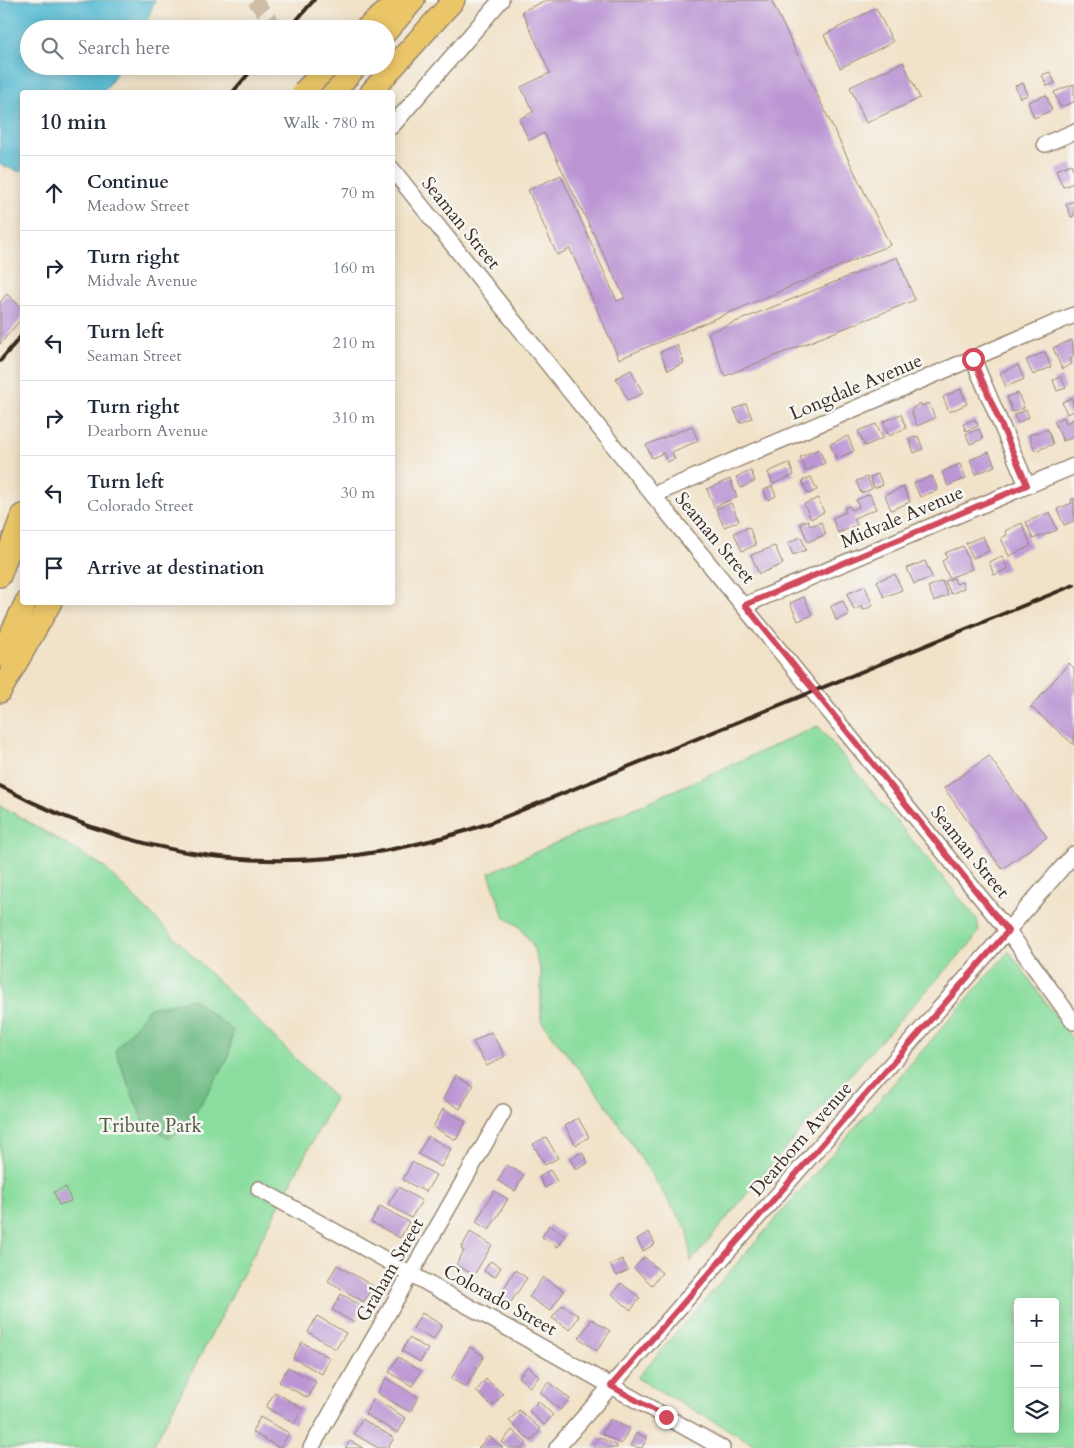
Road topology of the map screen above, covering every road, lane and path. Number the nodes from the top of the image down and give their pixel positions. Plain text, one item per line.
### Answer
1 (400, 0) edge
2 (414, 0) edge
3 (454, 0) edge
4 (501, 0) edge
5 (376, 20) edge
6 (395, 22) edge
7 (395, 67) edge
8 (317, 75) edge
9 (320, 75) edge
10 (348, 75) edge
11 (388, 75) edge
12 (305, 90) edge
13 (330, 90) edge
14 (334, 90) edge
15 (375, 90) edge
16 (395, 123) edge
17 (1074, 132) edge
18 (1045, 144) dead end
19 (395, 173) edge
20 (1074, 315) edge
21 (973, 359) junction
22 (1074, 466) edge
23 (1027, 485) junction
24 (653, 495) junction
25 (20, 521) edge
26 (20, 545) edge
27 (0, 576) edge
28 (0, 590) edge
29 (25, 605) edge
30 (49, 605) edge
31 (745, 605) junction
32 (0, 656) edge
33 (0, 692) edge
34 (1074, 854) edge
35 (1008, 931) junction
36 (1074, 1022) edge
37 (503, 1112) dead end
38 (259, 1189) dead end
39 (411, 1273) junction
40 (611, 1386) junction
41 (311, 1448) edge
42 (557, 1448) edge
43 (722, 1448) edge

1 - 5 highway
2 - 6 highway
3 - 7 highway
4 - 16 street
8 - 13 street
9 - 12 highway, bridge
10 - 14 highway
11 - 15 highway
17 - 18 street
19 - 24 street, Seaman Street
20 - 21 street, Longdale Avenue
21 - 23 street
21 - 24 street, Longdale Avenue
22 - 23 street, Midvale Avenue
23 - 31 street, Midvale Avenue
24 - 31 street, Seaman Street
25 - 27 highway
26 - 28 highway
29 - 32 highway
30 - 33 highway
31 - 35 street, Seaman Street
34 - 35 street, Dearborn Avenue
35 - 36 street, Seaman Street
35 - 40 street, Dearborn Avenue
37 - 39 street, Graham Street
38 - 39 street, Colorado Street
39 - 40 street, Colorado Street
39 - 41 street, Graham Street
40 - 42 street, Dearborn Avenue
40 - 43 street, Colorado Street

